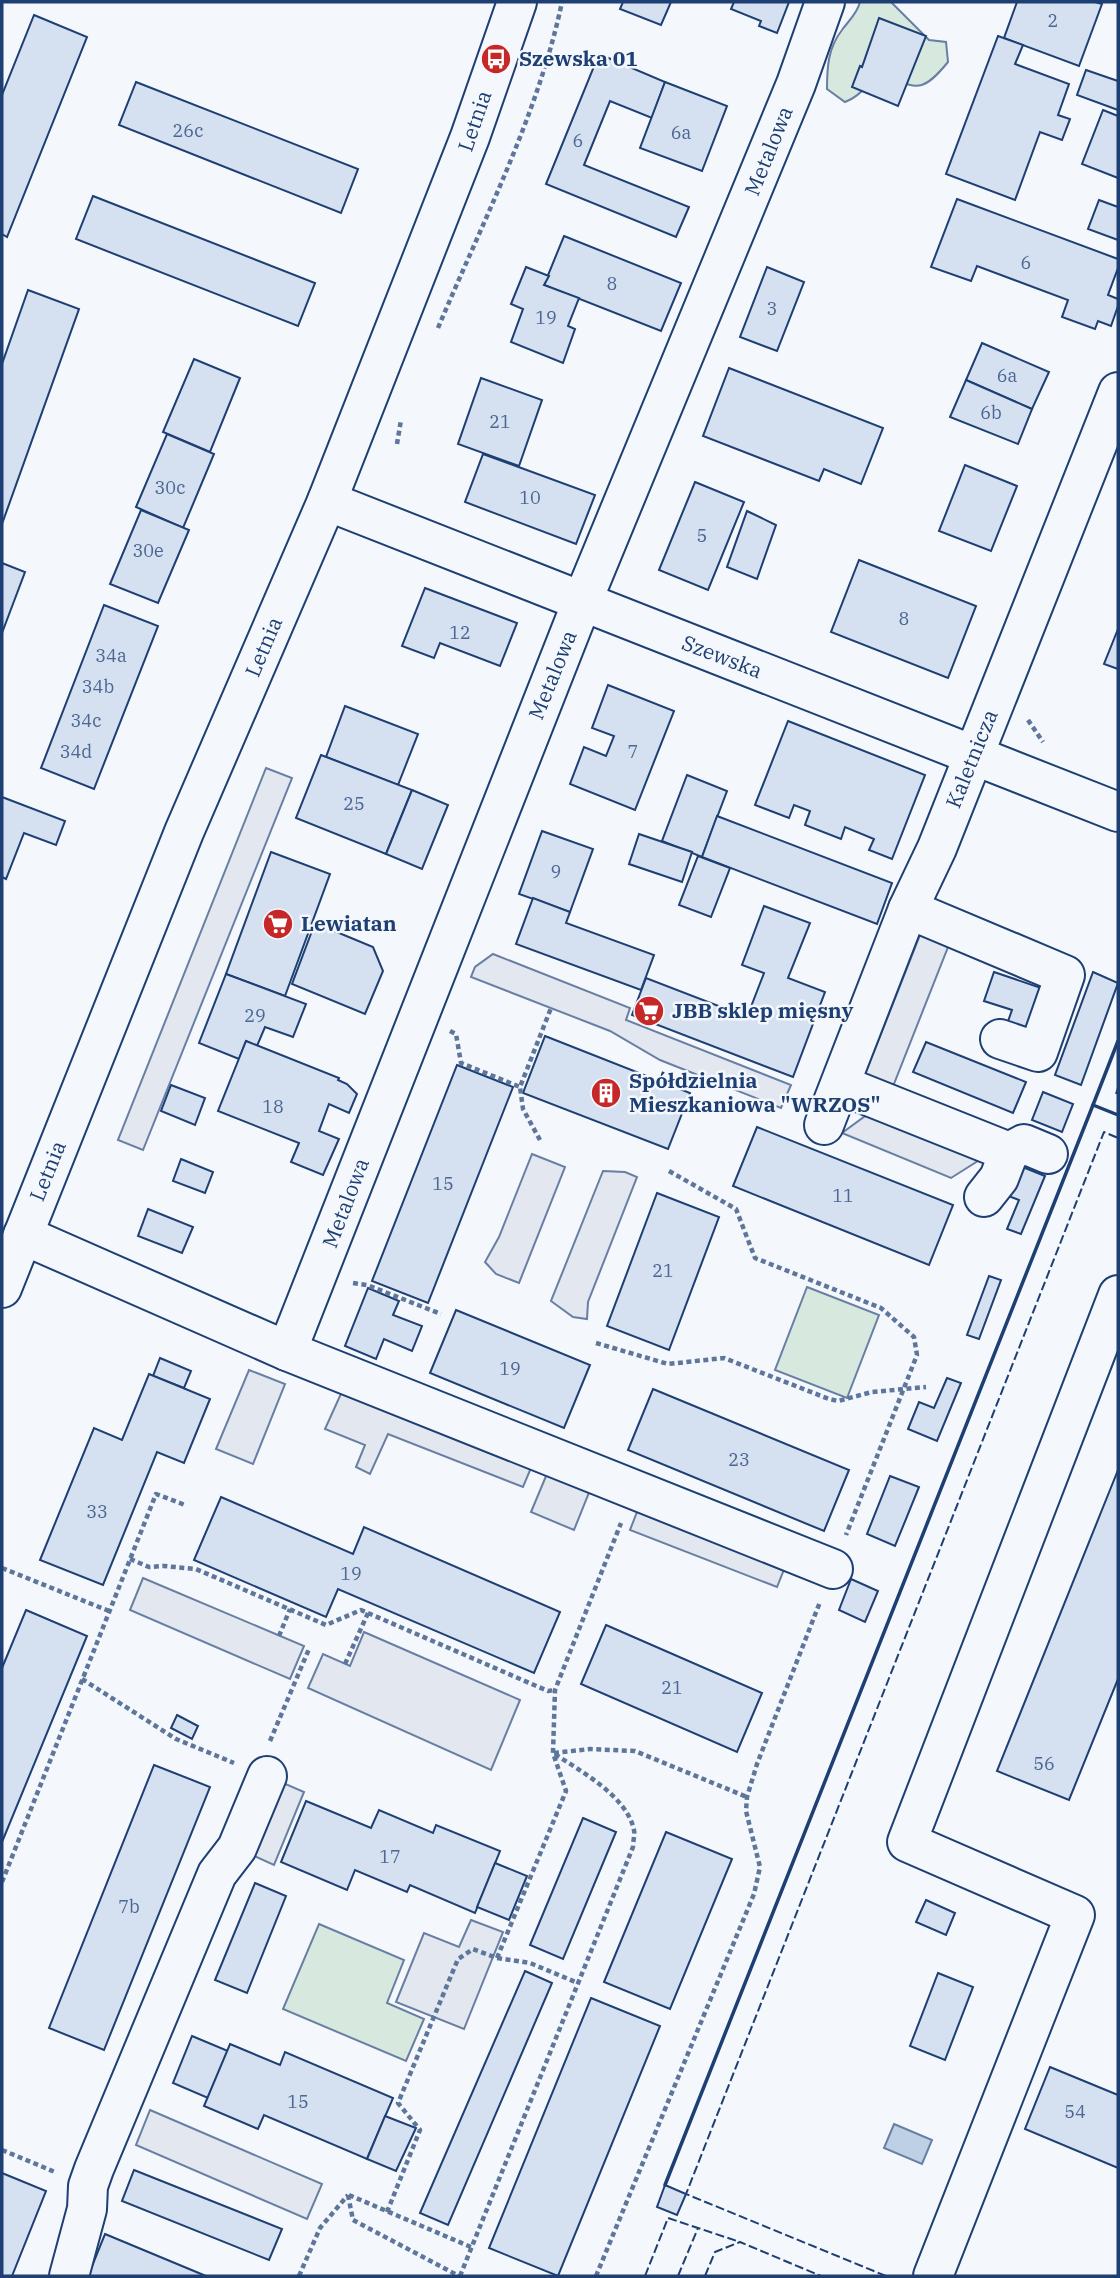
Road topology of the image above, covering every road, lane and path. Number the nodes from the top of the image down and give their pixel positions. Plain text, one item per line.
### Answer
1 (517, 2) edge
2 (562, 2) edge
3 (825, 2) edge
4 (435, 333) dead end
5 (1118, 392) edge
6 (405, 409) dead end
7 (397, 444) dead end
8 (327, 501) junction
9 (582, 602) junction
10 (996, 699) junction
11 (1052, 750) dead end
12 (973, 755) junction
13 (1118, 812) edge
14 (908, 909) junction
15 (551, 1008) dead end
16 (418, 1018) junction
17 (1000, 1040) dead end
18 (841, 1085) junction
19 (520, 1087) junction
20 (824, 1125) dead end
21 (540, 1140) dead end
22 (1009, 1152) junction
23 (1048, 1154) dead end
24 (669, 1171) dead end
25 (985, 1197) dead end
26 (23, 1236) junction
27 (319, 1271) junction
28 (2, 1288) edge
29 (1118, 1295) edge
30 (441, 1314) dead end
31 (596, 1343) dead end
32 (287, 1351) junction
33 (926, 1387) dead end
34 (903, 1391) junction
35 (634, 1490) junction
36 (185, 1505) dead end
37 (130, 1559) junction
38 (2, 1568) edge
39 (833, 1569) junction
40 (290, 1609) junction
41 (109, 1611) junction
42 (368, 1612) junction
43 (279, 1636) dead end
44 (309, 1648) dead end
45 (345, 1664) dead end
46 (82, 1679) junction
47 (555, 1690) junction
48 (553, 1753) junction
49 (267, 1776) junction
50 (747, 1797) junction
51 (2, 1882) edge
52 (497, 1958) junction
53 (578, 1983) junction
54 (2, 2150) edge
55 (88, 2186) junction
56 (348, 2195) junction
57 (387, 2212) junction
58 (471, 2247) junction
59 (69, 2276) edge
60 (299, 2276) edge
61 (459, 2276) edge
62 (596, 2276) edge
63 (933, 2276) edge

1 - 8 street, Letnia
2 - 4 path
3 - 9 street, Metalowa
5 - 10 street, Kaletnicza
6 - 7 path
8 - 9 street, Szewska
8 - 26 street, Letnia
9 - 12 street, Szewska
9 - 16 street, Metalowa
10 - 11 path
10 - 12 street, Kaletnicza
12 - 13 street, Szewska
12 - 14 street, Kaletnicza
14 - 17 street
14 - 18 street, Kaletnicza
15 - 19 path
16 - 19 path
16 - 27 street, Metalowa
18 - 20 street, Kaletnicza
18 - 22 street
19 - 21 path
22 - 23 street
22 - 25 street
24 - 34 path
26 - 28 street, Letnia
26 - 32 street
27 - 30 path
27 - 32 street, Metalowa
29 - 63 street
31 - 34 path
32 - 35 street
33 - 34 path
34 - 39 path
35 - 39 street
35 - 47 path
36 - 37 path
37 - 40 path
37 - 41 path
38 - 41 path
39 - 50 path
40 - 42 path
40 - 43 path
41 - 46 path
42 - 45 path
42 - 47 path
44 - 49 path
46 - 49 path
46 - 51 path
47 - 48 path
48 - 50 path
48 - 52 path
48 - 53 path
49 - 55 street
50 - 62 path
52 - 53 path
52 - 57 path
53 - 58 path
54 - 55 path
55 - 59 street
56 - 57 path
56 - 60 path
56 - 61 path
57 - 58 path
58 - 61 path

